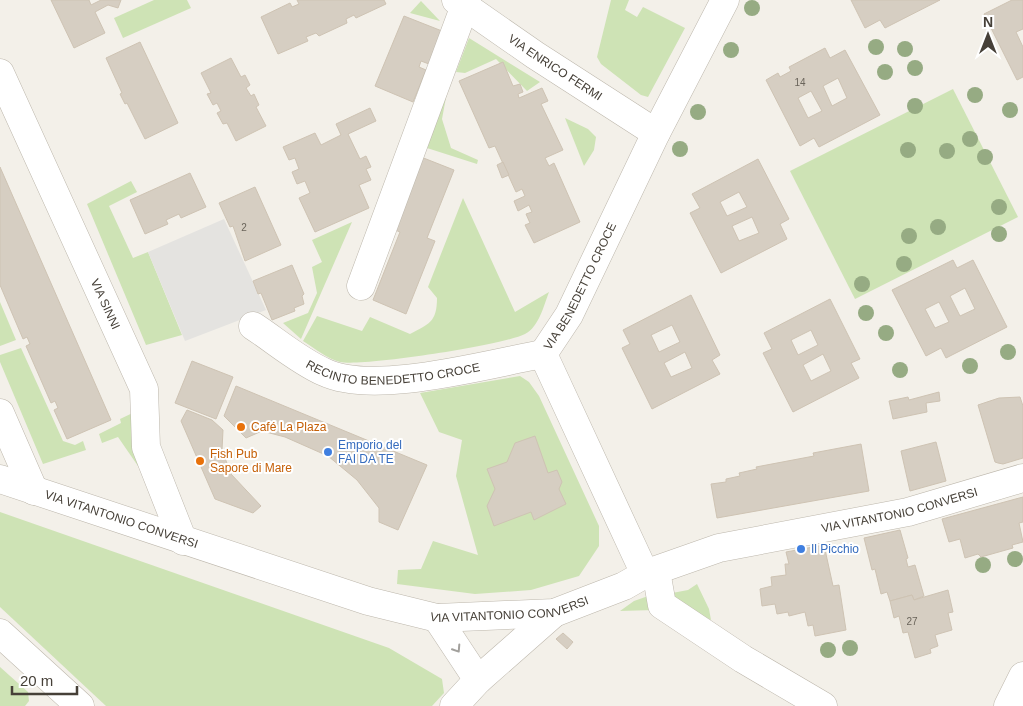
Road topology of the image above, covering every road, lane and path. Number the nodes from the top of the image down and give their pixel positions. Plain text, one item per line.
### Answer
1 (725, 0) edge
2 (462, 2) edge
3 (0, 73) edge
4 (656, 133) junction
5 (361, 286) dead end
6 (253, 326) dead end
7 (543, 354) junction
8 (0, 413) edge
9 (1023, 478) edge
10 (0, 479) edge
11 (34, 491) junction
12 (183, 541) junction
13 (650, 573) junction
14 (554, 613) junction
15 (437, 618) junction
16 (0, 633) edge
17 (1023, 676) edge
18 (478, 680) junction
19 (69, 703) edge
20 (454, 706) edge
21 (823, 706) edge
22 (1008, 706) edge

1 - 4 street, VIA BENEDETTO CROCE
2 - 4 street, VIA ENRICO FERMI
2 - 5 street
3 - 12 street, VIA SINNI
4 - 7 street, VIA BENEDETTO CROCE
6 - 7 street, RECINTO BENEDETTO CROCE
7 - 13 street, VIA BENEDETTO CROCE
8 - 11 street
9 - 13 street, VIA VITANTONIO CONVERSI
10 - 11 street, VIA VITANTONIO CONVERSI
11 - 12 street, VIA VITANTONIO CONVERSI
12 - 15 street, VIA VITANTONIO CONVERSI
13 - 14 street, VIA VITANTONIO CONVERSI
13 - 21 street, VIA BENEDETTO CROCE
14 - 15 street, VIA VITANTONIO CONVERSI
14 - 18 street
15 -> 18 street
16 - 19 street
17 - 22 street
18 - 20 street

